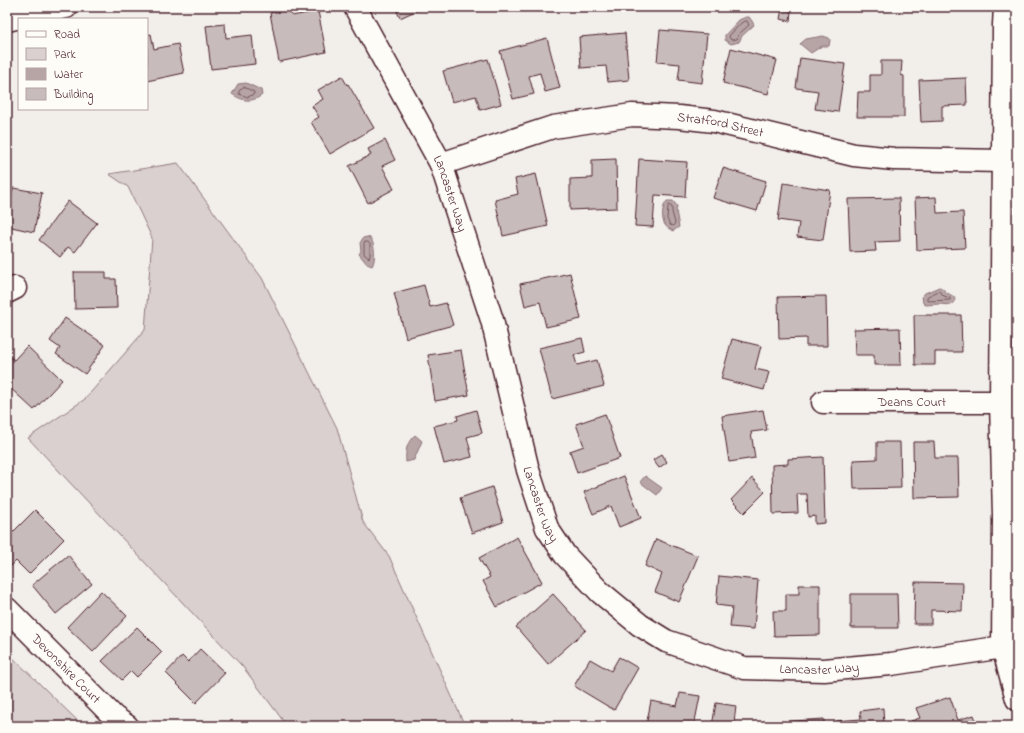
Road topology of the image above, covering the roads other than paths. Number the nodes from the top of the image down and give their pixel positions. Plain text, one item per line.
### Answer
1 (66, 7) edge
2 (355, 7) edge
3 (1005, 7) edge
4 (7, 20) edge
5 (1003, 162) junction
6 (441, 164) junction
7 (823, 402) dead end
8 (1001, 402) junction
9 (7, 609) edge
10 (1003, 647) junction
11 (1017, 699) edge
12 (127, 726) edge

1 - 4 street
2 - 6 street, Lancaster Way
3 - 5 street
5 - 6 street, Stratford Street
5 - 8 street
6 - 10 street, Lancaster Way
7 - 8 street, Deans Court
8 - 10 street
9 - 12 street, Devonshire Court
10 - 11 street

